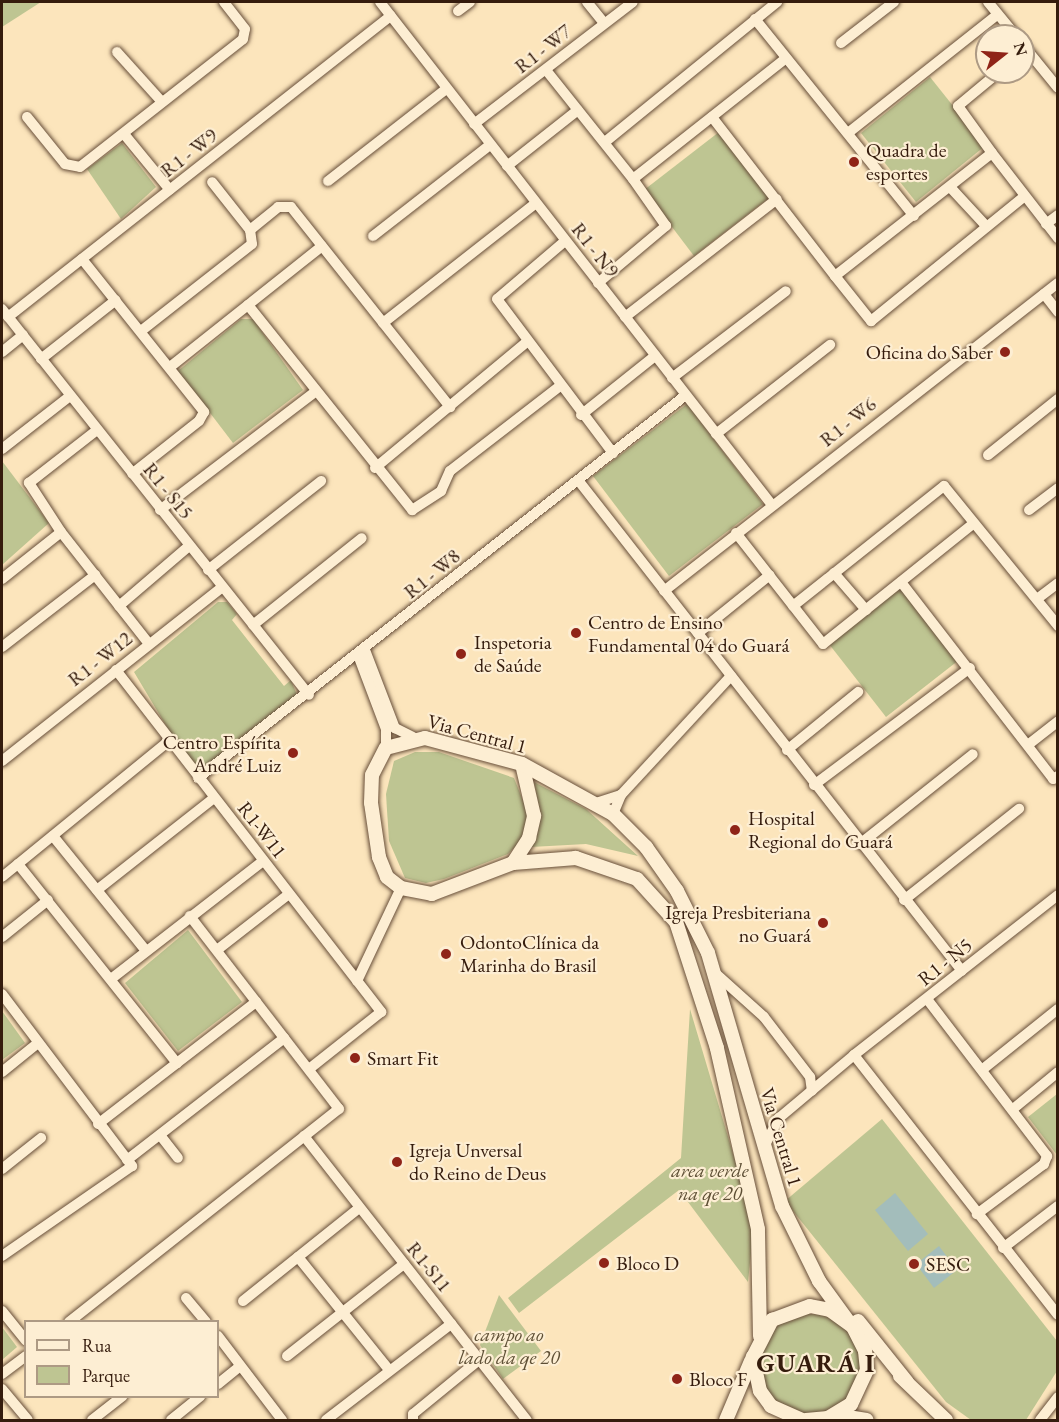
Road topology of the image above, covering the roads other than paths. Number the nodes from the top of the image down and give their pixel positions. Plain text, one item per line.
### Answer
1 (224, 2) edge
2 (380, 2) edge
3 (470, 2) edge
4 (587, 2) edge
5 (633, 2) edge
6 (777, 2) edge
7 (894, 2) edge
8 (988, 2) edge
9 (458, 11) dead end
10 (998, 14) junction
11 (391, 16) junction
12 (755, 19) junction
13 (604, 23) junction
14 (1006, 24) edge
15 (841, 43) dead end
16 (117, 52) dead end
17 (786, 58) junction
18 (1035, 62) edge
19 (546, 70) junction
20 (985, 84) edge
21 (1058, 88) edge
22 (446, 89) junction
23 (162, 102) junction
24 (578, 110) junction
25 (27, 117) dead end
26 (712, 117) junction
27 (474, 124) junction
28 (848, 133) junction
29 (124, 134) junction
30 (604, 142) junction
31 (490, 145) junction
32 (992, 153) junction
33 (507, 166) junction
34 (633, 179) junction
35 (328, 181) dead end
36 (212, 182) dead end
37 (950, 187) junction
38 (171, 190) junction
39 (1024, 196) junction
40 (777, 199) junction
41 (536, 203) junction
42 (1058, 215) edge
43 (914, 216) junction
44 (1046, 224) junction
45 (987, 227) junction
46 (250, 230) junction
47 (373, 236) dead end
48 (1058, 238) edge
49 (565, 241) junction
50 (322, 246) junction
51 (82, 259) junction
52 (835, 276) junction
53 (598, 283) junction
54 (1058, 283) edge
55 (786, 291) dead end
56 (1044, 294) junction
57 (116, 300) junction
58 (248, 305) junction
59 (1058, 312) edge
60 (5, 313) edge
61 (625, 317) junction
62 (383, 323) junction
63 (141, 331) junction
64 (22, 335) junction
65 (527, 342) junction
66 (830, 345) dead end
67 (2, 352) edge
68 (655, 356) junction
69 (41, 358) junction
70 (170, 367) junction
71 (672, 378) junction
72 (560, 386) junction
73 (316, 391) junction
74 (686, 395) junction
75 (70, 396) junction
76 (1058, 399) edge
77 (450, 407) junction
78 (582, 415) junction
79 (97, 430) junction
80 (716, 434) junction
81 (2, 449) edge
82 (613, 453) junction
83 (988, 455) dead end
84 (375, 468) junction
85 (132, 474) junction
86 (578, 480) junction
87 (321, 481) dead end
88 (1058, 488) edge
89 (772, 505) junction
90 (160, 510) junction
91 (1029, 510) dead end
92 (974, 523) junction
93 (61, 532) junction
94 (736, 533) junction
95 (362, 538) dead end
96 (189, 546) junction
97 (208, 570) junction
98 (834, 573) junction
99 (95, 575) junction
100 (770, 575) junction
101 (2, 579) edge
102 (901, 582) junction
103 (1058, 583) edge
104 (222, 587) junction
105 (664, 591) junction
106 (1037, 599) junction
107 (119, 606) junction
108 (793, 606) junction
109 (866, 610) junction
110 (253, 624) junction
111 (1058, 626) edge
112 (698, 633) junction
113 (149, 644) junction
114 (2, 647) edge
115 (362, 653) junction
116 (970, 668) junction
117 (116, 670) junction
118 (731, 676) junction
119 (858, 692) dead end
120 (309, 695) junction
121 (1058, 721) edge
122 (413, 737) junction
123 (169, 741) junction
124 (1029, 744) junction
125 (386, 748) junction
126 (787, 750) junction
127 (973, 754) dead end
128 (2, 760) edge
129 (522, 764) junction
130 (1058, 776) edge
131 (198, 778) junction
132 (814, 785) junction
133 (621, 795) junction
134 (214, 798) junction
135 (596, 803) junction
136 (1019, 809) dead end
137 (613, 814) junction
138 (53, 836) junction
139 (860, 844) junction
140 (263, 861) junction
141 (513, 863) junction
142 (18, 864) junction
143 (2, 877) edge
144 (401, 888) junction
145 (98, 890) junction
146 (289, 894) junction
147 (1058, 895) edge
148 (48, 900) junction
149 (904, 900) junction
150 (190, 916) junction
151 (2, 937) edge
152 (216, 950) junction
153 (146, 951) junction
154 (962, 971) junction
155 (714, 972) junction
156 (111, 979) junction
157 (357, 981) junction
158 (2, 994) edge
159 (927, 999) junction
160 (256, 1002) junction
161 (1058, 1009) edge
162 (284, 1038) junction
163 (38, 1043) junction
164 (854, 1055) junction
165 (177, 1063) junction
166 (983, 1069) junction
167 (309, 1070) junction
168 (2, 1072) edge
169 (1058, 1072) edge
170 (810, 1077) junction
171 (826, 1079) junction
172 (812, 1091) junction
173 (1012, 1109) junction
174 (98, 1124) junction
175 (160, 1134) junction
176 (304, 1136) junction
177 (41, 1138) dead end
178 (763, 1152) junction
179 (178, 1158) dead end
180 (128, 1160) junction
181 (2, 1169) edge
182 (1058, 1206) edge
183 (359, 1208) junction
184 (977, 1214) junction
185 (1003, 1248) junction
186 (803, 1250) junction
187 (2, 1256) edge
188 (298, 1257) junction
189 (404, 1264) junction
190 (186, 1298) dead end
191 (243, 1301) dead end
192 (1055, 1308) edge
193 (2, 1311) edge
194 (344, 1312) junction
195 (72, 1320) edge
196 (204, 1320) edge
197 (848, 1321) junction
198 (452, 1324) junction
199 (858, 1333) junction
200 (760, 1336) junction
201 (219, 1337) edge
202 (24, 1338) edge
203 (287, 1356) dead end
204 (753, 1357) junction
205 (24, 1358) edge
206 (479, 1360) junction
207 (240, 1366) junction
208 (390, 1371) junction
209 (2, 1374) edge
210 (907, 1382) junction
211 (219, 1383) edge
212 (2, 1389) edge
213 (1058, 1396) edge
214 (120, 1398) edge
215 (198, 1398) edge
216 (835, 1415) junction
217 (28, 1420) edge
218 (92, 1420) edge
219 (171, 1420) edge
220 (282, 1420) edge
221 (326, 1420) edge
222 (412, 1420) edge
223 (527, 1420) edge
224 (726, 1420) edge
225 (804, 1420) edge
226 (820, 1420) edge
227 (867, 1420) edge
228 (946, 1420) edge
229 (1040, 1420) edge

1 - 23 street
2 - 11 street, R1 - N9
3 - 9 street
4 - 13 street
5 - 13 street, R1 - W7
6 - 12 street
7 - 15 street
8 - 10 street
10 - 14 street
10 - 28 street
11 - 22 street, R1 - N9
11 - 38 street, R1 - W9
12 - 17 street
12 - 30 street
13 - 19 street, R1 - W7
16 - 23 street
17 - 26 street
17 - 28 street
18 - 21 street
19 - 24 street
19 - 27 street, R1 - W7
20 - 32 street
22 - 27 street, R1 - N9
22 - 35 street
23 - 29 street
24 - 30 street
24 - 33 street
25 - 29 street
26 - 34 street
26 - 40 street
27 - 31 street, R1 - N9
28 - 43 street
29 - 38 street
30 - 34 street
31 - 33 street, R1 - N9
31 - 47 street
32 - 37 street
32 - 39 street
33 - 41 street, R1 - N9
34 - 53 street
36 - 46 street
37 - 43 street
37 - 45 street
38 - 51 street, R1 - W9
39 - 44 street
39 - 45 street
40 - 52 street
40 - 61 street
41 - 49 street, R1 - N9
41 - 62 street
42 - 44 street
43 - 52 street
44 - 48 street
45 - 52 street
46 - 50 street
46 - 63 street
49 - 53 street, R1 - N9
49 - 65 street
50 - 58 street
50 - 62 street
51 - 57 street
51 - 60 street, R1 - W9
53 - 61 street, R1 - N9
54 - 56 street, R1 - W6
55 - 71 street
56 - 59 street
56 - 89 street, R1 - W6
57 - 63 street
57 - 69 street
58 - 70 street
58 - 73 street
60 - 64 street, R1 - S15
61 - 68 street, R1 - N9
62 - 77 street
63 - 70 street
64 - 67 street
64 - 69 street, R1 - S15
65 - 72 street
65 - 77 street
66 - 80 street
68 - 71 street, R1 - N9
68 - 78 street
69 - 75 street, R1 - S15
70 - 85 street
71 - 74 street, R1 - N9
72 - 78 street
72 - 84 street
73 - 84 street
73 - 90 street
74 - 80 street, R1 - N9
74 - 82 street, R1 - W8
75 - 79 street, R1 - S15
75 - 81 street
76 - 83 street
77 - 84 street
78 - 82 street
79 - 85 street, R1 - S15
79 - 93 street
80 - 89 street, R1 - N9
82 - 86 street, R1 - W8
85 - 90 street, R1 - S15
86 - 105 street
86 - 115 street, R1 - W8
87 - 97 street
88 - 91 street
89 - 94 street, R1 - W6
90 - 96 street, R1 - S15
92 - 98 street
92 - 102 street
92 - 106 street
93 - 99 street
93 - 101 street
94 - 100 street
94 - 105 street, R1 - W6
95 - 110 street
96 - 97 street, R1 - S15
96 - 107 street
97 - 104 street, R1 - S15
98 - 108 street
98 - 109 street
99 - 107 street
99 - 114 street
100 - 108 street
100 - 112 street
102 - 109 street
102 - 116 street
103 - 106 street
104 - 110 street, R1 - S15
104 - 113 street, R1 - W12
105 - 112 street
106 - 111 street
107 - 113 street
108 - 109 street
110 - 120 street, R1 - S15
112 - 118 street
113 - 117 street, R1 - W12
115 - 120 street, R1 - W8
115 - 122 street
115 - 125 street
116 - 124 street
116 - 132 street
117 - 123 street, R1-W11
117 - 128 street, R1 - W12
118 - 126 street
118 - 133 street
119 - 126 street
120 - 131 street, R1 - W8
121 - 124 street
122 - 125 street, Via Central 1
122 - 129 street, Via Central 1
123 - 131 street, R1-W11
123 - 138 street
124 - 130 street
125 - 144 street
126 - 132 street
127 - 139 street
129 - 135 street, Via Central 1
129 - 141 street
131 - 134 street, R1-W11
132 - 139 street
133 - 135 street
133 - 137 street
134 - 140 street, R1-W11
134 - 145 street
135 - 137 street, Via Central 1
136 - 149 street
137 - 155 street, Via Central 1
138 - 142 street
138 - 145 street
139 - 149 street
140 - 146 street, R1-W11
140 - 150 street
141 - 144 street, Via Central 1
141 - 200 street, Via Central 1
142 - 143 street
142 - 148 street
144 - 157 street
145 - 153 street
146 - 152 street
146 - 157 street, R1-W11
147 - 154 street, R1 - N5
148 - 151 street
148 - 156 street
149 - 154 street
150 - 152 street
150 - 153 street
152 - 160 street
153 - 156 street
154 - 159 street, R1 - N5
155 - 170 street
155 - 178 street, Via Central 1
156 - 165 street
157 - 167 street, R1-W11
158 - 163 street
159 - 164 street, R1 - N5
159 - 166 street
160 - 162 street
160 - 165 street
161 - 166 street
162 - 167 street
162 - 175 street
163 - 168 street
163 - 174 street
164 - 171 street, R1 - N5
164 - 184 street
165 - 174 street
166 - 173 street
167 - 176 street
169 - 173 street
170 - 171 street
170 - 172 street
171 - 172 street, R1 - N5
172 - 178 street, R1 - N5
173 - 184 street
174 - 180 street
175 - 179 street
175 - 180 street
176 - 183 street, R1-S11
176 - 195 street
177 - 181 street
178 - 186 street, Via Central 1
180 - 187 street
182 - 185 street
183 - 188 street
183 - 189 street, R1-S11
184 - 185 street
185 - 192 street
186 - 197 street, Via Central 1
186 - 210 street
188 - 191 street
188 - 194 street
189 - 194 street
189 - 198 street, R1-S11
190 - 196 street
193 - 202 street
194 - 203 street
194 - 208 street
197 - 199 street
197 - 200 street
198 - 206 street, R1-S11
198 - 208 street
199 - 210 street
199 - 216 street
200 - 204 street
201 - 207 street
204 - 224 street
204 - 225 street
205 - 209 street
206 - 222 street
206 - 223 street, R1-S11
207 - 211 street
207 - 220 street
208 - 221 street
210 - 228 street
212 - 217 street
213 - 229 street
214 - 218 street
215 - 219 street
216 - 226 street
216 - 227 street
225 - 226 street

